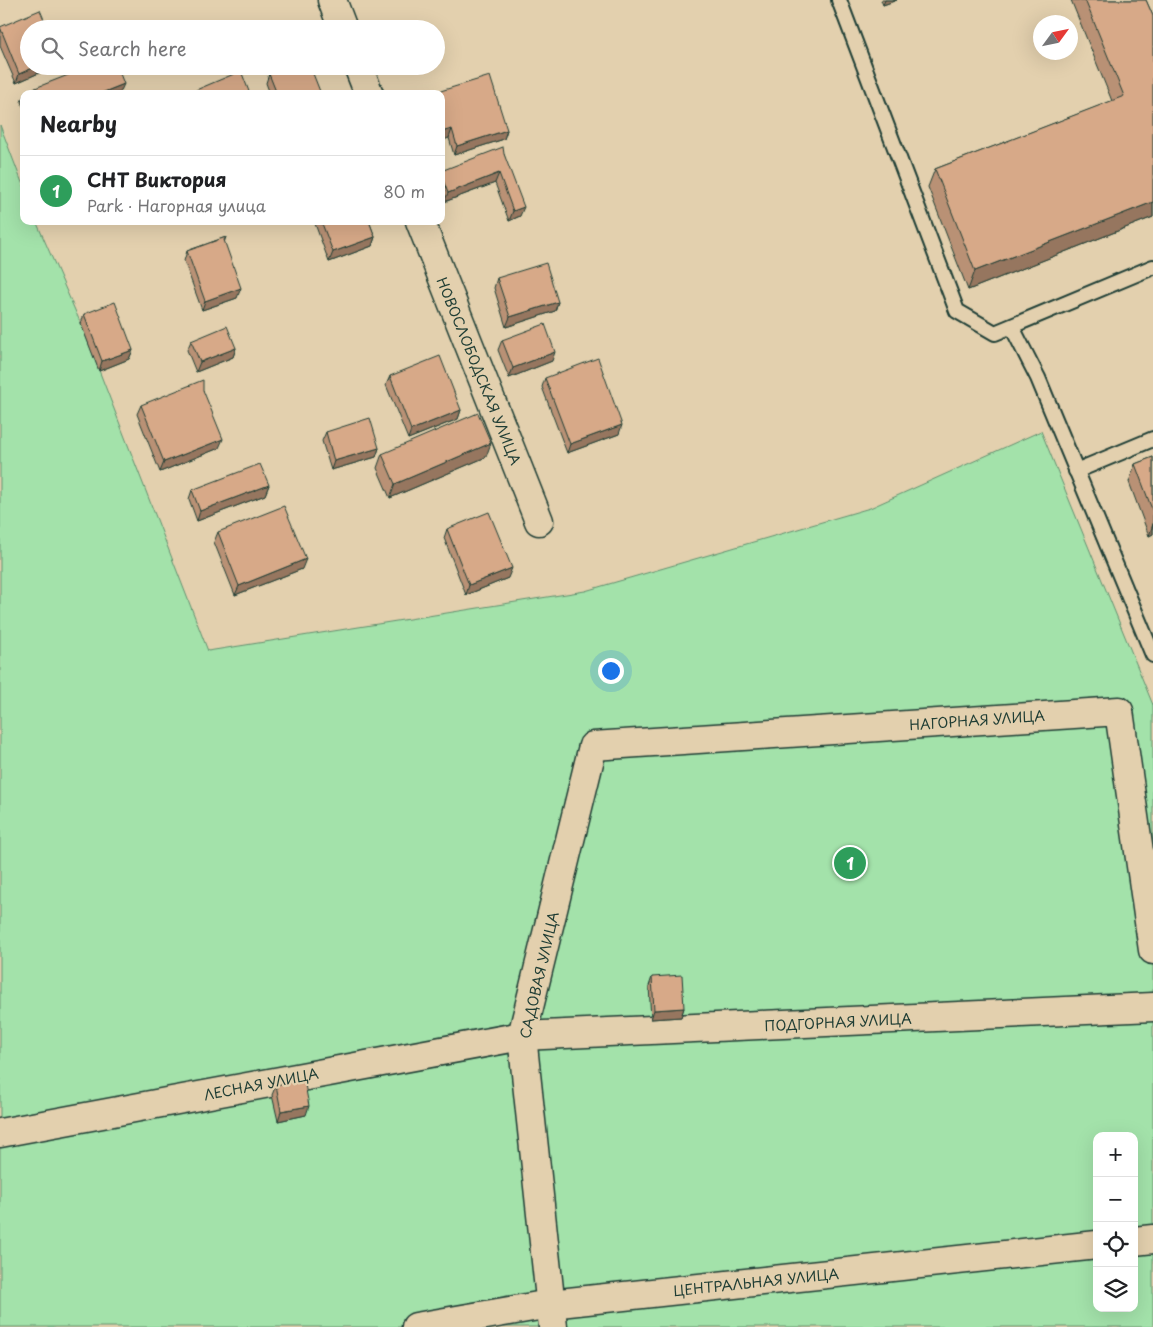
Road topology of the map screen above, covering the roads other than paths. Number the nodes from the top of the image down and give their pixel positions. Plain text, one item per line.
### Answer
1 (332, 0) edge
2 (839, 0) edge
3 (340, 20) edge
4 (362, 75) edge
5 (367, 90) edge
6 (422, 225) edge
7 (1153, 267) edge
8 (1012, 327) junction
9 (1153, 439) edge
10 (1076, 471) junction
11 (539, 520) dead end
12 (1153, 655) edge
13 (593, 746) joint
14 (1153, 950) edge
15 (1153, 1007) edge
16 (522, 1036) junction
17 (0, 1133) edge
18 (1153, 1239) edge
19 (1138, 1241) edge
20 (1093, 1246) edge
21 (552, 1316) edge
22 (416, 1327) edge

1 - 3 street
2 - 8 lane
4 - 5 street
6 - 11 street, НОВОСЛОБОДСКАЯ УЛИЦА
7 - 8 lane
8 - 10 lane
9 - 10 lane
10 - 12 lane
13 - 14 street, НАГОРНАЯ УЛИЦА
13 - 16 street, САДОВАЯ УЛИЦА
15 - 16 street, ПОДГОРНАЯ УЛИЦА
16 - 17 street, ЛЕСНАЯ УЛИЦА
16 - 21 street, САДОВАЯ УЛИЦА
18 - 19 street
20 - 21 street, ЦЕНТРАЛЬНАЯ УЛИЦА
21 - 22 street, ЦЕНТРАЛЬНАЯ УЛИЦА

